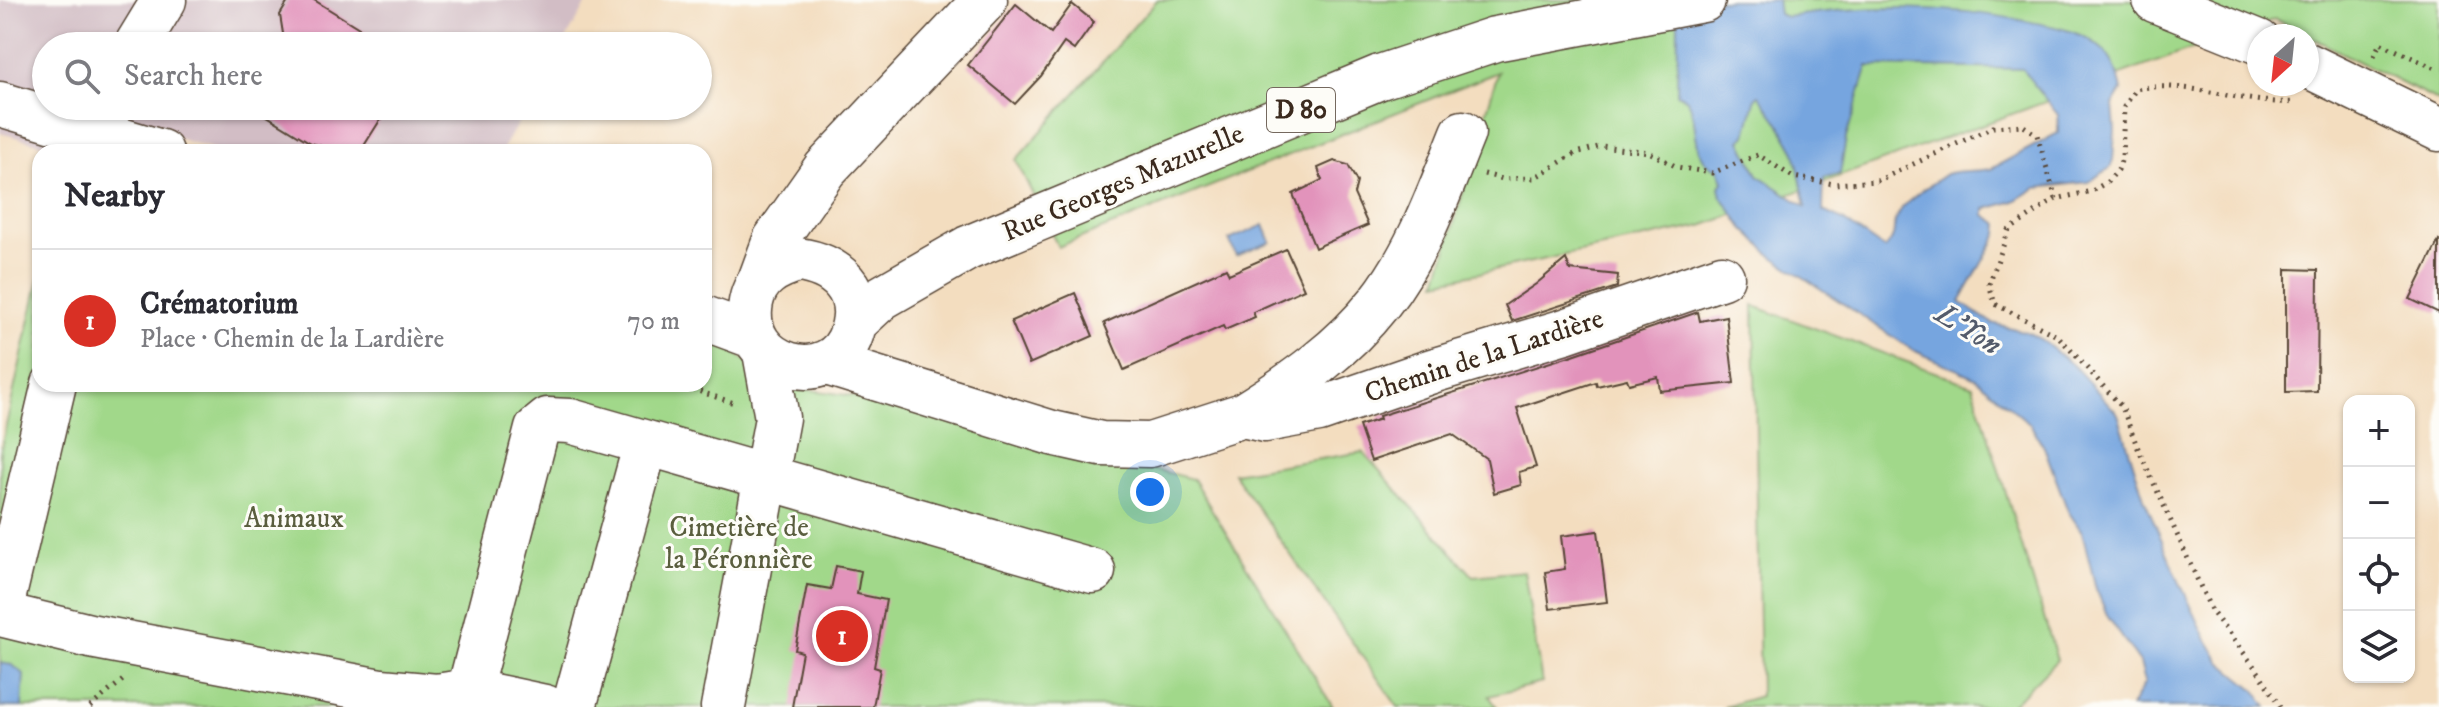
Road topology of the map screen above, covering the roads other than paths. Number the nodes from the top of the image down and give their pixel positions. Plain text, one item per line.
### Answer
1 (164, 0) edge
2 (985, 0) edge
3 (1703, 0) edge
4 (2155, 0) edge
5 (145, 32) edge
6 (2247, 37) edge
7 (2324, 74) edge
8 (0, 104) edge
9 (32, 109) edge
10 (98, 120) edge
11 (2439, 129) edge
12 (145, 144) edge
13 (1457, 149) road end
14 (799, 203) junction
15 (968, 248) junction
16 (828, 268) junction
17 (1722, 277) dead end
18 (758, 283) junction
19 (712, 288) edge
20 (712, 322) edge
21 (759, 344) junction
22 (835, 347) junction
23 (52, 392) edge
24 (1243, 415) junction
25 (777, 418) junction
26 (646, 443) junction
27 (767, 478) junction
28 (1093, 571) dead end
29 (0, 613) edge
30 (469, 691) junction
31 (545, 707) edge
32 (574, 707) edge
33 (723, 707) edge

1 - 5 main road
2 - 14 main road
3 - 15 main road, Rue Georges Mazurelle / D 80
4 - 6 main road
7 - 11 main road
8 - 9 main road
10 - 12 main road
13 - 24 main road, Chemin de la Lardière
14 - 16 main road
14 - 18 main road
15 - 16 main road, D 80
15 - 22 main road, D 80
16 - 18 main road
16 - 22 main road
17 - 24 main road, Chemin de la Lardière
18 - 19 main road
18 - 21 main road
20 - 21 main road
21 - 22 main road
21 - 25 main road
22 - 24 main road, Chemin de la Lardière
22 - 25 main road
23 - 29 main road
25 - 27 main road
26 - 27 main road
26 - 30 main road
26 - 32 main road
27 - 28 main road
27 - 33 main road
29 - 30 main road
30 - 31 main road

